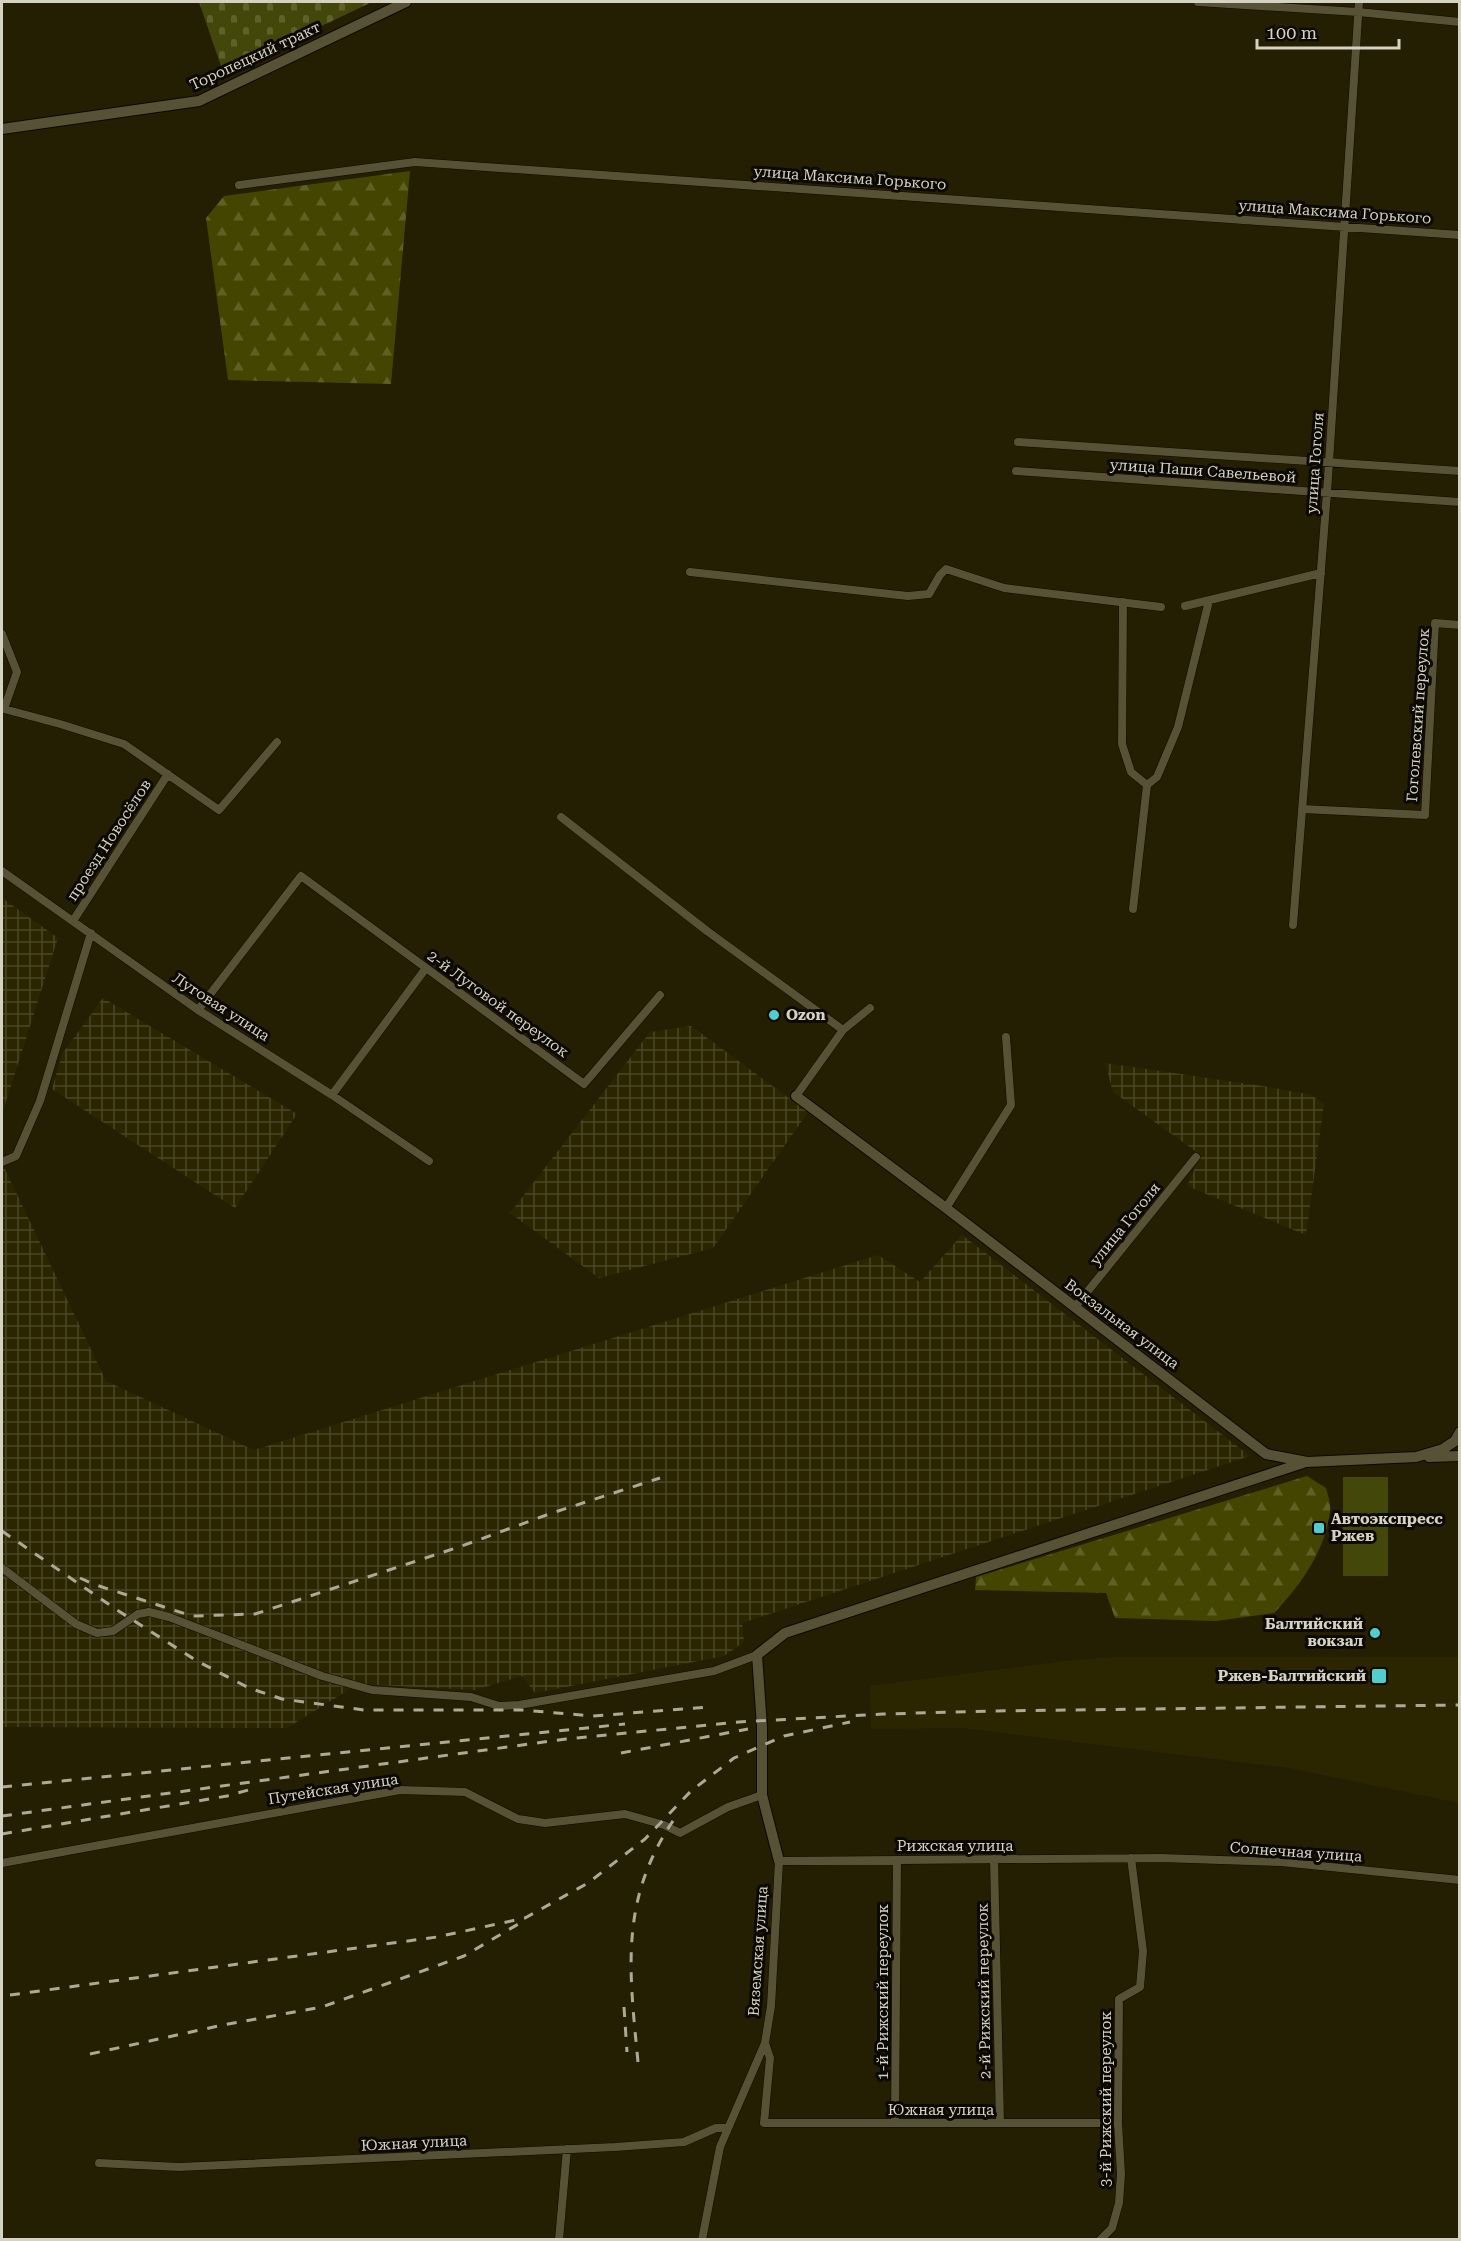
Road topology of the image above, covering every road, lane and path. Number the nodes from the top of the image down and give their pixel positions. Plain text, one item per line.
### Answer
1 (406, 2) edge
2 (1198, 2) edge
3 (1359, 2) edge
4 (1358, 12) junction
5 (1460, 22) edge
6 (2, 129) edge
7 (239, 185) dead end
8 (1345, 226) junction
9 (1460, 235) edge
10 (1018, 442) dead end
11 (1329, 462) junction
12 (1016, 471) dead end
13 (1460, 471) edge
14 (1327, 493) junction
15 (1460, 502) edge
16 (690, 572) dead end
17 (1320, 573) junction
18 (1209, 601) junction
19 (1123, 602) junction
20 (1185, 606) dead end
21 (1161, 607) dead end
22 (1460, 625) edge
23 (2, 634) edge
24 (3, 712) edge
25 (277, 742) dead end
26 (168, 774) junction
27 (1148, 785) junction
28 (1302, 808) junction
29 (561, 817) dead end
30 (2, 871) edge
31 (1133, 909) dead end
32 (73, 921) junction
33 (1293, 925) dead end
34 (91, 933) junction
35 (426, 968) junction
36 (660, 995) dead end
37 (870, 1008) dead end
38 (198, 1010) junction
39 (843, 1030) junction
40 (1006, 1037) dead end
41 (332, 1095) junction
42 (796, 1096) joint
43 (1196, 1157) dead end
44 (429, 1161) dead end
45 (2, 1162) edge
46 (946, 1208) junction
47 (1075, 1307) junction
48 (1460, 1432) edge
49 (1460, 1456) edge
50 (1416, 1457) junction
51 (1307, 1462) junction
52 (2, 1568) edge
53 (757, 1656) junction
54 (762, 1795) junction
55 (1131, 1858) junction
56 (994, 1859) junction
57 (897, 1860) junction
58 (779, 1861) junction
59 (2, 1863) edge
60 (1460, 1880) edge
61 (765, 2043) junction
62 (895, 2123) junction
63 (1000, 2123) junction
64 (1118, 2123) junction
65 (727, 2128) junction
66 (567, 2149) junction
67 (99, 2163) dead end
68 (559, 2240) edge
69 (702, 2240) edge
70 (1100, 2240) edge

1 - 6 street, Торопецкий тракт
2 - 4 street
3 - 4 street, улица Гоголя
4 - 5 street
4 - 8 street, улица Гоголя
7 - 8 street, улица Максима Горького
8 - 9 street, улица Максима Горького
8 - 11 street, улица Гоголя
10 - 11 street, улица Паши Савельевой
11 - 13 street, улица Паши Савельевой
11 - 14 street, улица Гоголя
12 - 14 street, улица Паши Савельевой
14 - 15 street, улица Паши Савельевой
14 - 17 street, улица Гоголя
16 - 19 street
17 - 18 street
17 - 28 street, улица Гоголя
18 - 20 street
18 - 27 street
19 - 21 street
19 - 27 street
22 - 28 street, Гоголевский переулок
23 - 24 street
24 - 26 street
25 - 26 street
26 - 32 street, проезд Новосёлов
27 - 31 street
28 - 33 street, улица Гоголя
29 - 39 street
30 - 32 street, Луговая улица
32 - 34 street, Луговая улица
34 - 38 street, Луговая улица
34 - 45 street
35 - 36 street, 2-й Луговой переулок
35 - 38 street, 2-й Луговой переулок
35 - 41 street
37 - 39 street
38 - 41 street, Луговая улица
39 - 42 street
40 - 46 street
41 - 44 street, Луговая улица
42 - 46 street, Вокзальная улица
43 - 47 street, улица Гоголя
46 - 47 street, Вокзальная улица
47 - 51 street, Вокзальная улица
48 - 50 street, Вокзальная улица
49 - 50 street
50 - 51 street, Вокзальная улица
51 - 53 street
52 - 53 street
53 - 54 street, Вяземская улица
54 - 58 street, Вяземская улица
54 - 59 street, Путейская улица
55 - 56 street, Рижская улица
55 - 60 street, Солнечная улица
55 - 64 street, 3-й Рижский переулок
56 - 57 street, Рижская улица
56 - 63 street, 2-й Рижский переулок
57 - 58 street, Рижская улица
57 - 62 street, 1-й Рижский переулок
58 - 61 street, Вяземская улица
61 - 62 street, Южная улица
61 - 65 street, Вяземская улица
62 - 63 street, Южная улица
63 - 64 street, Южная улица
64 - 70 street, 3-й Рижский переулок
65 - 66 street, Южная улица
65 - 69 street, Вяземская улица
66 - 67 street, Южная улица
66 - 68 street

